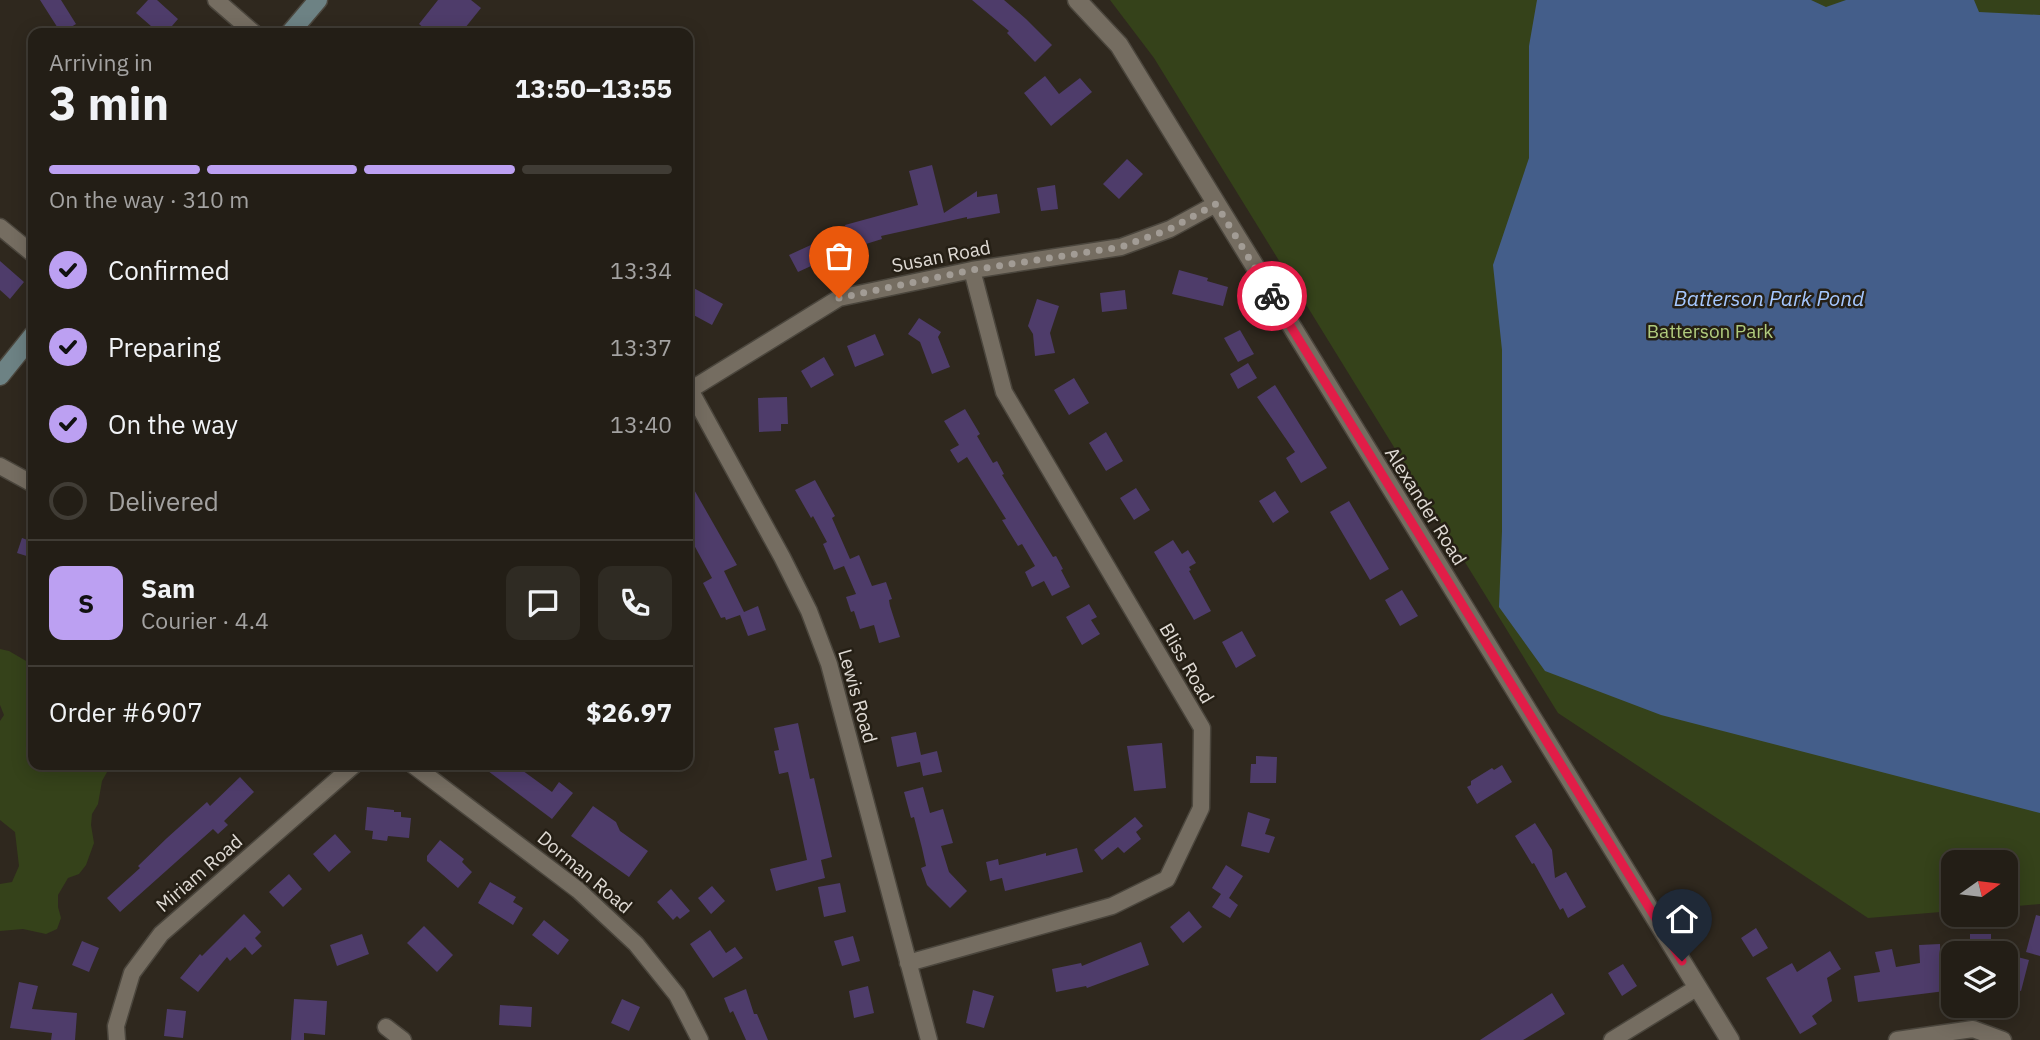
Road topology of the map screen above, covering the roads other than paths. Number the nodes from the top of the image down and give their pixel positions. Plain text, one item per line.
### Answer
1 (216, 0) edge
2 (318, 0) edge
3 (1077, 0) edge
4 (248, 28) edge
5 (294, 28) edge
6 (1216, 204) junction
7 (0, 227) edge
8 (28, 250) edge
9 (972, 270) junction
10 (28, 341) edge
11 (0, 376) edge
12 (693, 386) edge
13 (693, 395) edge
14 (0, 466) edge
15 (28, 481) edge
16 (348, 770) edge
17 (420, 770) edge
18 (908, 962) junction
19 (1698, 988) junction
20 (386, 1027) dead end
21 (117, 1040) edge
22 (403, 1040) edge
23 (700, 1040) edge
24 (929, 1040) edge
25 (1612, 1040) edge
26 (1730, 1040) edge
27 (1897, 1040) edge
28 (2003, 1040) edge

1 - 4 street
2 - 5 main road
3 - 6 street, Alexander Road
6 - 9 street, Susan Road
6 - 19 street, Alexander Road
7 - 8 street
9 - 12 street, Susan Road
9 - 18 street, Bliss Road
10 - 11 main road
13 - 18 street, Lewis Road
14 - 15 street
16 - 21 street, Miriam Road
17 - 23 street, Dorman Road
18 - 24 street, Lewis Road
19 - 25 street
19 - 26 street, Alexander Road
20 - 22 street
27 - 28 street

